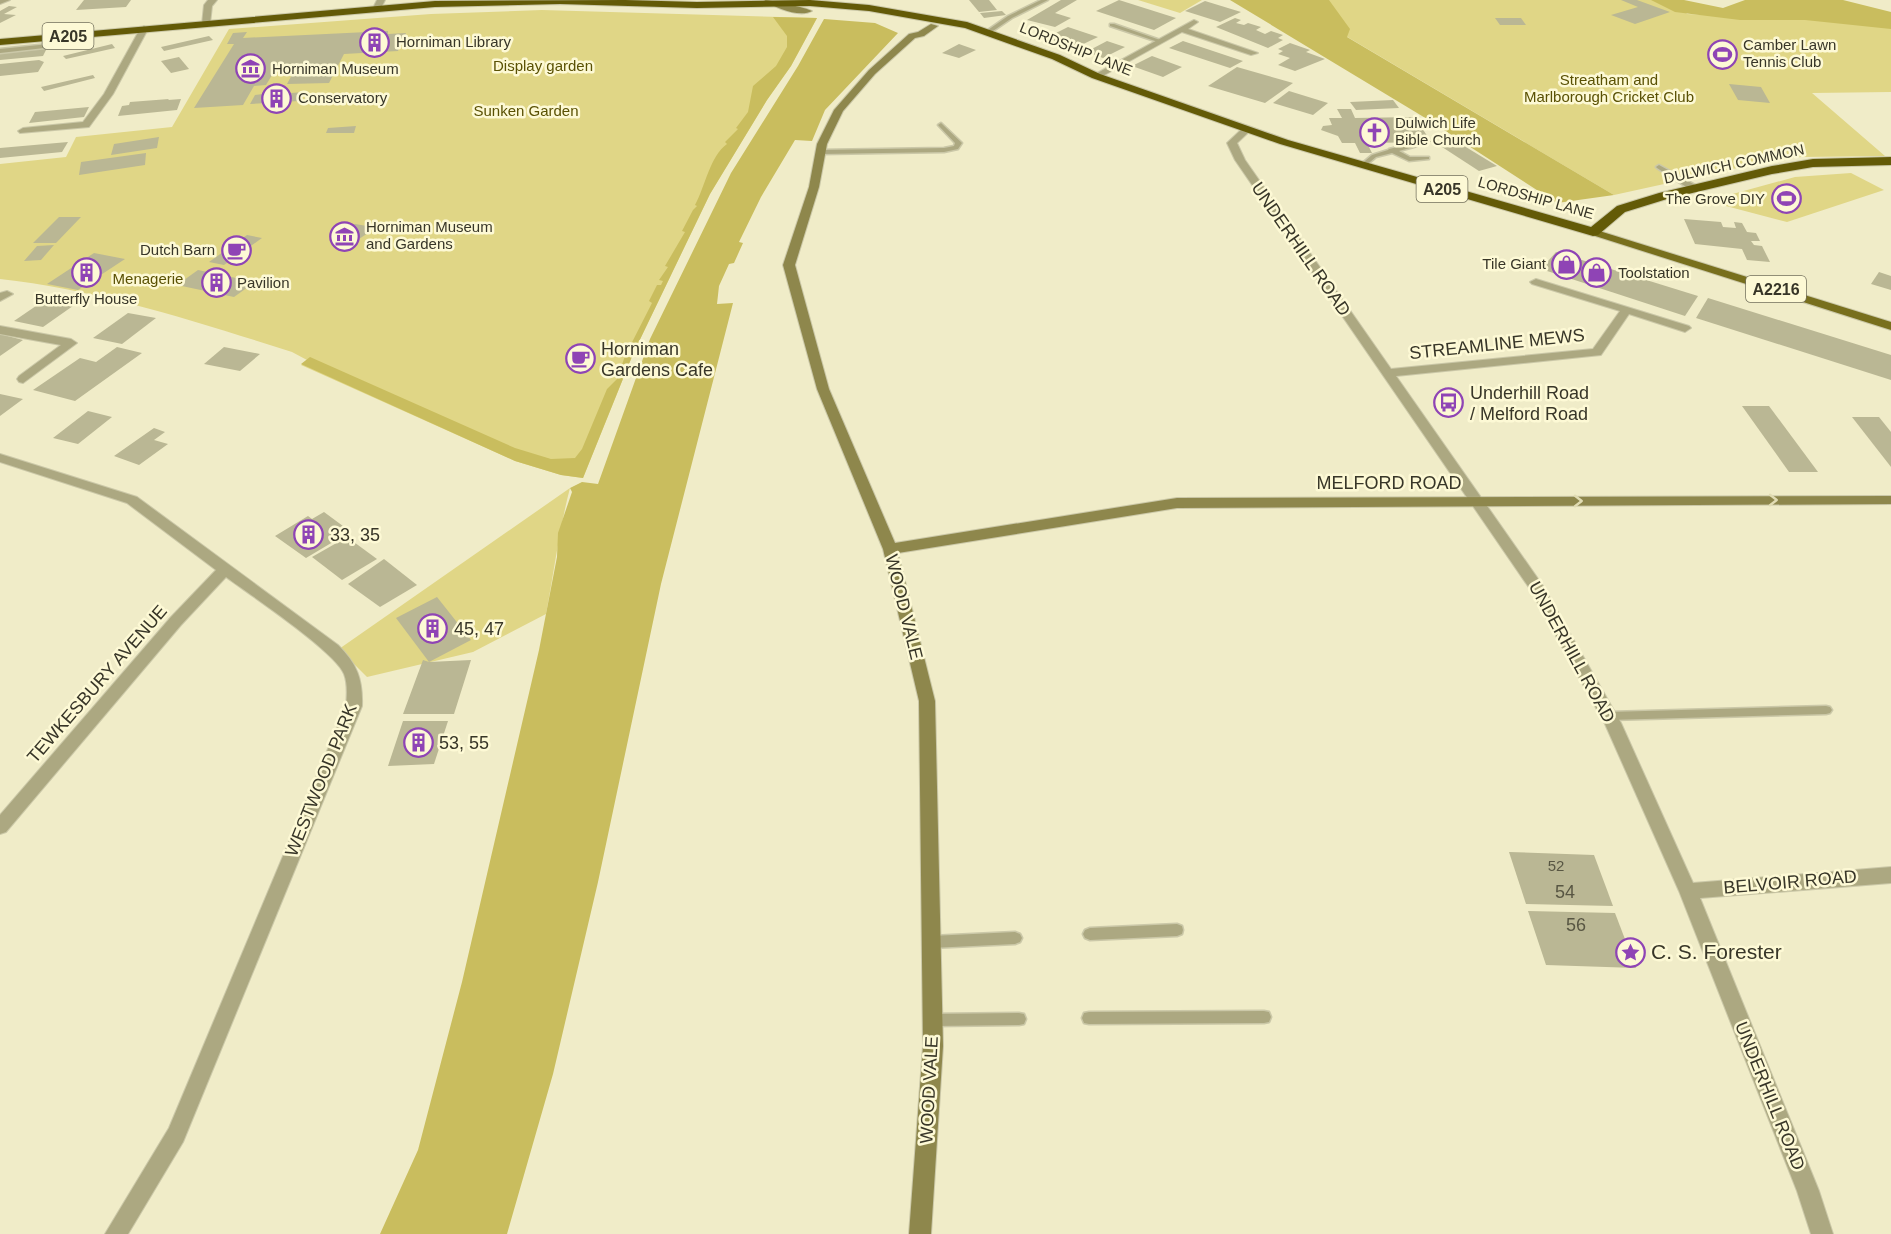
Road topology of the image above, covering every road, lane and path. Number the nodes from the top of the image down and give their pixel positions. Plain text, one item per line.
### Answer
1 (6, 0) edge
2 (213, 0) edge
3 (1045, 0) edge
4 (769, 1) edge
5 (0, 2) edge
6 (379, 4) edge
7 (810, 5) edge
8 (699, 6) junction
9 (917, 22) junction
10 (935, 22) junction
11 (1194, 22) dead end
12 (206, 24) junction
13 (1112, 25) dead end
14 (144, 29) junction
15 (1181, 29) junction
16 (988, 32) junction
17 (64, 36) junction
18 (912, 36) junction
19 (1160, 41) junction
20 (0, 42) edge
21 (0, 51) edge
22 (1254, 53) dead end
23 (1091, 74) junction
24 (941, 125) dead end
25 (1247, 129) junction
26 (23, 131) dead end
27 (1419, 144) dead end
28 (1391, 150) junction
29 (821, 152) junction
30 (1427, 158) dead end
31 (1891, 161) edge
32 (1362, 166) junction
33 (1659, 166) dead end
34 (1694, 188) junction
35 (1593, 232) junction
36 (1536, 282) dead end
37 (1625, 312) junction
38 (1891, 326) edge
39 (1685, 328) dead end
40 (0, 330) edge
41 (1387, 374) junction
42 (23, 379) dead end
43 (0, 458) edge
44 (1891, 500) edge
45 (1479, 501) junction
46 (890, 549) junction
47 (225, 569) junction
48 (1827, 710) dead end
49 (1609, 716) junction
50 (0, 827) edge
51 (1891, 876) edge
52 (1688, 891) junction
53 (1177, 930) dead end
54 (1090, 934) dead end
55 (1015, 938) dead end
56 (931, 942) junction
57 (1264, 1017) dead end
58 (1089, 1018) dead end
59 (1018, 1019) dead end
60 (932, 1020) junction
61 (116, 1234) edge
62 (920, 1234) edge
63 (1822, 1234) edge

1 - 5 street
2 - 12 street
3 - 16 lane
4 - 7 highway, A205
4 - 8 highway, A205
6 - 8 highway, A205
6 - 12 highway, A205
7 - 8 highway, A205
7 - 9 highway, A205
7 - 10 highway, A205
9 - 10 highway, A205
9 - 18 street, WOOD VALE
10 - 16 highway, LORDSHIP LANE / A205
10 - 18 street, WOOD VALE
10 - 23 highway, A205
11 - 15 street
12 - 14 highway, A205
13 - 19 lane
14 - 17 highway, A205
14 - 26 street
15 - 19 street
15 - 22 street
16 - 23 highway, LORDSHIP LANE / A205
17 - 20 highway, A205
17 - 21 lane
18 - 29 street, WOOD VALE
19 - 23 street
23 - 25 highway, LORDSHIP LANE / A205
24 - 29 lane
25 - 32 highway, LORDSHIP LANE / A205
25 - 41 street, UNDERHILL ROAD
27 - 28 lane
28 - 30 lane
28 - 32 lane
29 - 46 street, WOOD VALE
31 - 34 highway, DULWICH COMMON
32 - 35 highway, LORDSHIP LANE / A205
33 - 34 lane
34 - 35 highway, DULWICH COMMON
35 - 38 main road, LORDSHIP LANE / A2216
36 - 37 street, STREAMLINE MEWS
37 - 39 street, STREAMLINE MEWS
37 - 41 street, STREAMLINE MEWS
40 - 42 street
41 - 45 street, UNDERHILL ROAD
43 - 47 street, WESTWOOD PARK
45 -> 44 street, MELFORD ROAD
45 - 46 street, MELFORD ROAD
45 - 49 street, UNDERHILL ROAD
46 - 56 street, WOOD VALE
47 - 50 street, TEWKESBURY AVENUE
47 - 61 street, WESTWOOD PARK
48 - 49 lane
49 - 52 street, UNDERHILL ROAD
51 - 52 street, BELVOIR ROAD
52 - 63 street, UNDERHILL ROAD
53 - 54 lane
55 - 56 lane
56 - 60 street, WOOD VALE
57 - 58 lane
59 - 60 lane
60 - 62 street, WOOD VALE

